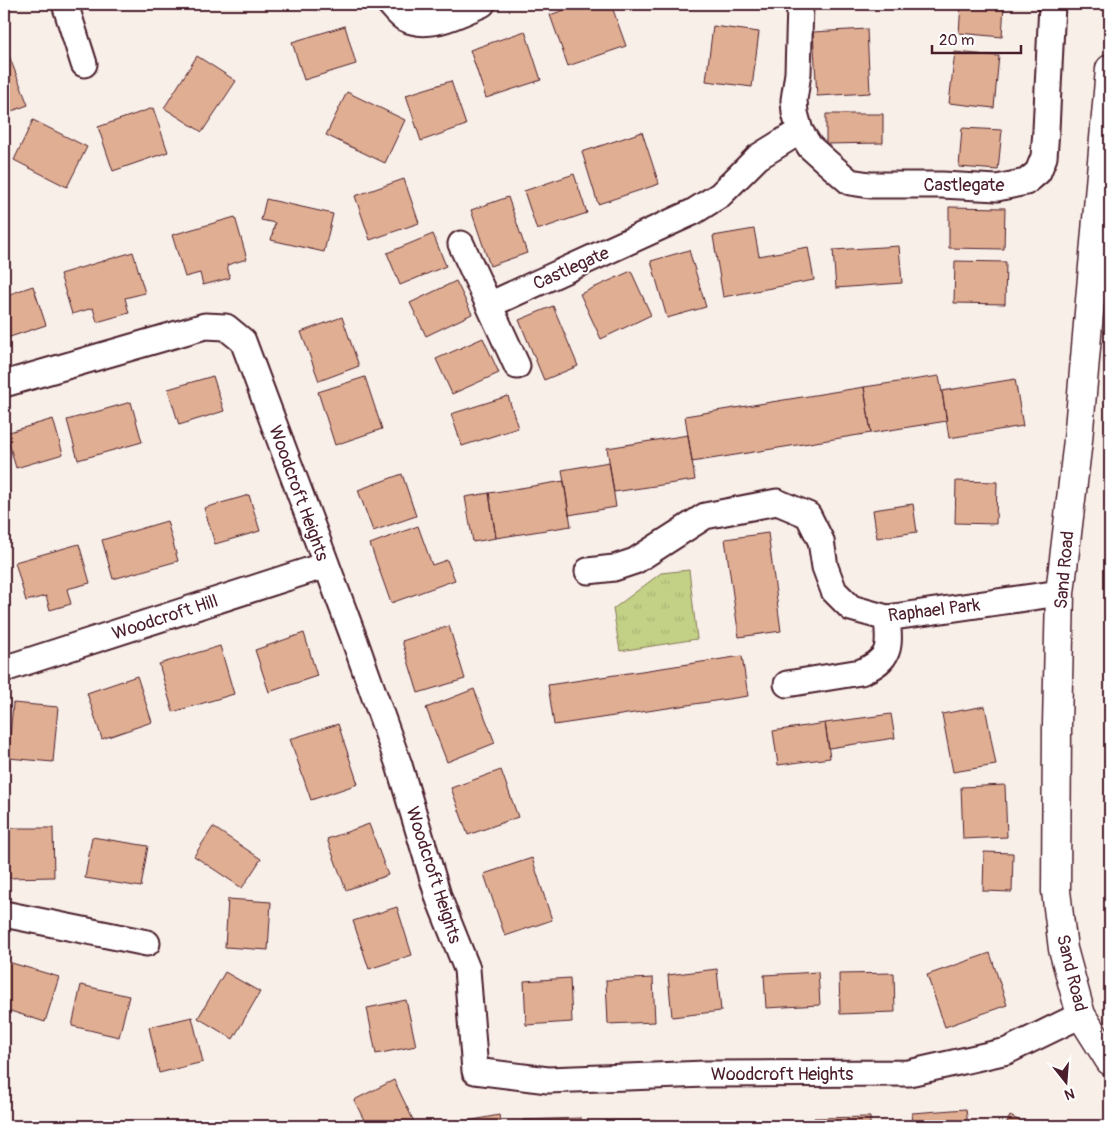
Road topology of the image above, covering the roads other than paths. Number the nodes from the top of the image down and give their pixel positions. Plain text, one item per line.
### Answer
1 (65, 4) edge
2 (390, 4) edge
3 (482, 4) edge
4 (800, 4) edge
5 (1052, 4) edge
6 (84, 64) dead end
7 (1110, 69) edge
8 (800, 131) junction
9 (461, 244) dead end
10 (489, 305) junction
11 (517, 366) dead end
12 (4, 384) edge
13 (326, 566) junction
14 (588, 571) dead end
15 (1060, 593) junction
16 (887, 618) junction
17 (4, 669) edge
18 (787, 684) dead end
19 (4, 914) edge
20 (147, 943) dead end
21 (1082, 1015) junction
22 (1110, 1061) edge

1 - 6 street
2 - 3 street
4 - 8 street, Castlegate
5 - 8 street, Castlegate
7 - 15 street, Sand Road
8 - 10 street, Castlegate
9 - 10 street
10 - 11 street
12 - 13 street, Woodcroft Heights
13 - 17 street, Woodcroft Hill
13 - 21 street, Woodcroft Heights
14 - 16 street, Raphael Park
15 - 16 street, Raphael Park
15 - 21 street, Sand Road
16 - 18 street
19 - 20 street
21 - 22 street, Sand Road

